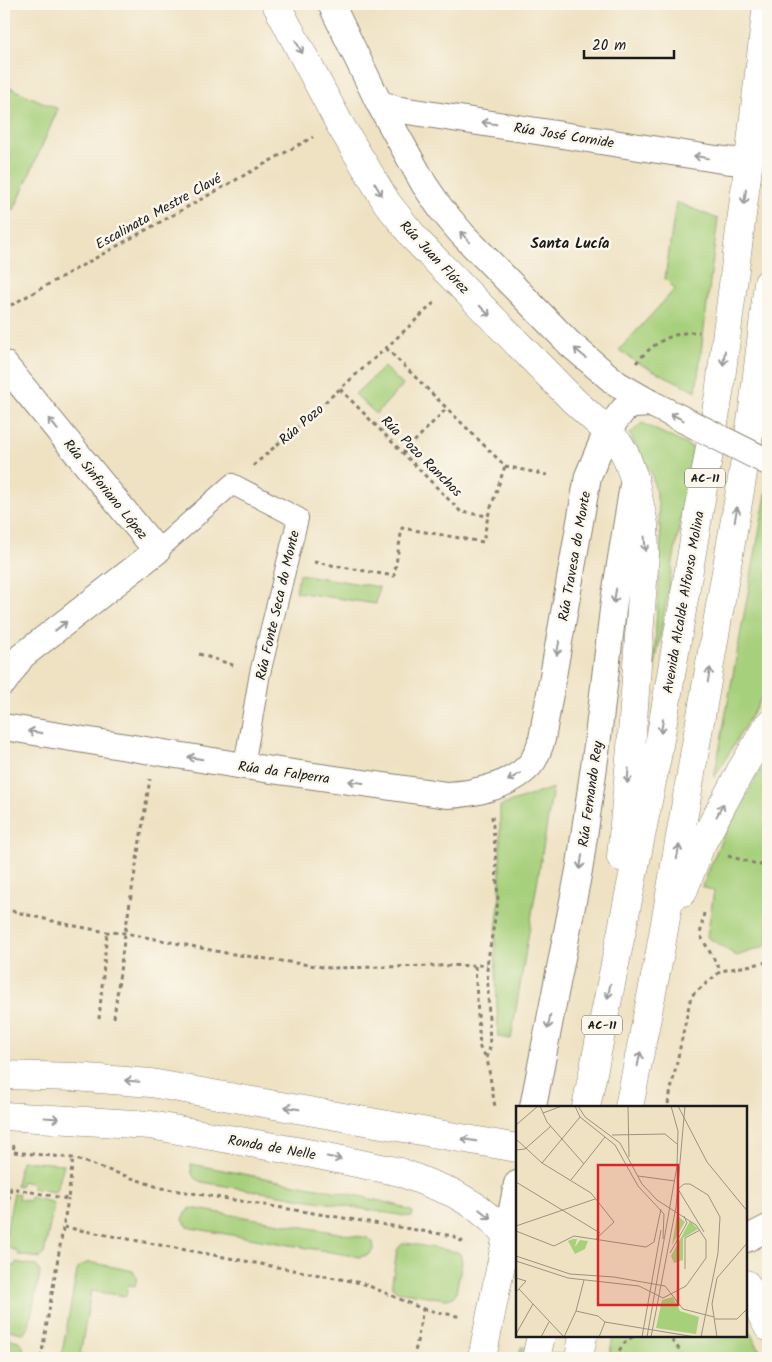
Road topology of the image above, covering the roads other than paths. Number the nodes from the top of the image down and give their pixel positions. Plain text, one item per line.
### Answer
1 (276, 4) edge
2 (331, 4) edge
3 (767, 4) edge
4 (379, 103) junction
5 (749, 160) junction
6 (768, 283) edge
7 (4, 364) edge
8 (652, 404) junction
9 (607, 431) junction
10 (768, 462) edge
11 (634, 478) junction
12 (156, 551) junction
13 (13, 651) edge
14 (4, 682) edge
15 (768, 725) edge
16 (4, 727) edge
17 (542, 739) joint
18 (244, 766) junction
19 (618, 943) junction
20 (660, 952) junction
21 (4, 1075) edge
22 (532, 1106) edge
23 (586, 1106) edge
24 (629, 1106) edge
25 (4, 1116) edge
26 (516, 1148) edge
27 (516, 1195) edge
28 (768, 1228) edge
29 (747, 1238) edge
30 (512, 1240) edge
31 (747, 1286) edge
32 (768, 1327) edge
33 (541, 1337) edge
34 (583, 1337) edge
35 (482, 1358) edge
36 (536, 1358) edge
37 (579, 1358) edge

1 -> 9 main road, Rúa Juan Flórez
2 - 4 street
3 - 5 main road, Avenida Alcalde Alfonso Molina / AC-11
5 -> 4 street, Rúa José Cornide
8 -> 4 street
5 -> 19 main road, Avenida Alcalde Alfonso Molina / AC-11
20 -> 6 main road, AC-11
12 -> 7 street, Rúa Sinforiano López
8 - 9 street, Rúa Travesa do Monte
10 -> 8 street, bridge
9 - 11 main road, Rúa Juan Flórez
9 -> 17 street, Rúa Travesa do Monte
11 -> 19 main road, Rúa Juan Flórez
11 -> 22 street, Rúa Fernando Rey
13 -> 12 street, Rúa Sinforiano López
12 - 18 street, Rúa Fonte Seca do Monte
13 - 14 street, Rúa Sinforiano López
20 -> 15 main road
18 -> 16 street, Rúa da Falperra
17 -> 18 street, Rúa da Falperra
19 -> 23 main road, Avenida Alcalde Alfonso Molina / AC-11
24 -> 20 main road, AC-11
26 -> 21 main road
25 -> 30 main road, Ronda de Nelle
27 - 30 street
28 - 29 street
30 - 35 main road
31 - 32 main road
33 - 36 main road, bridge
34 - 37 main road, bridge

